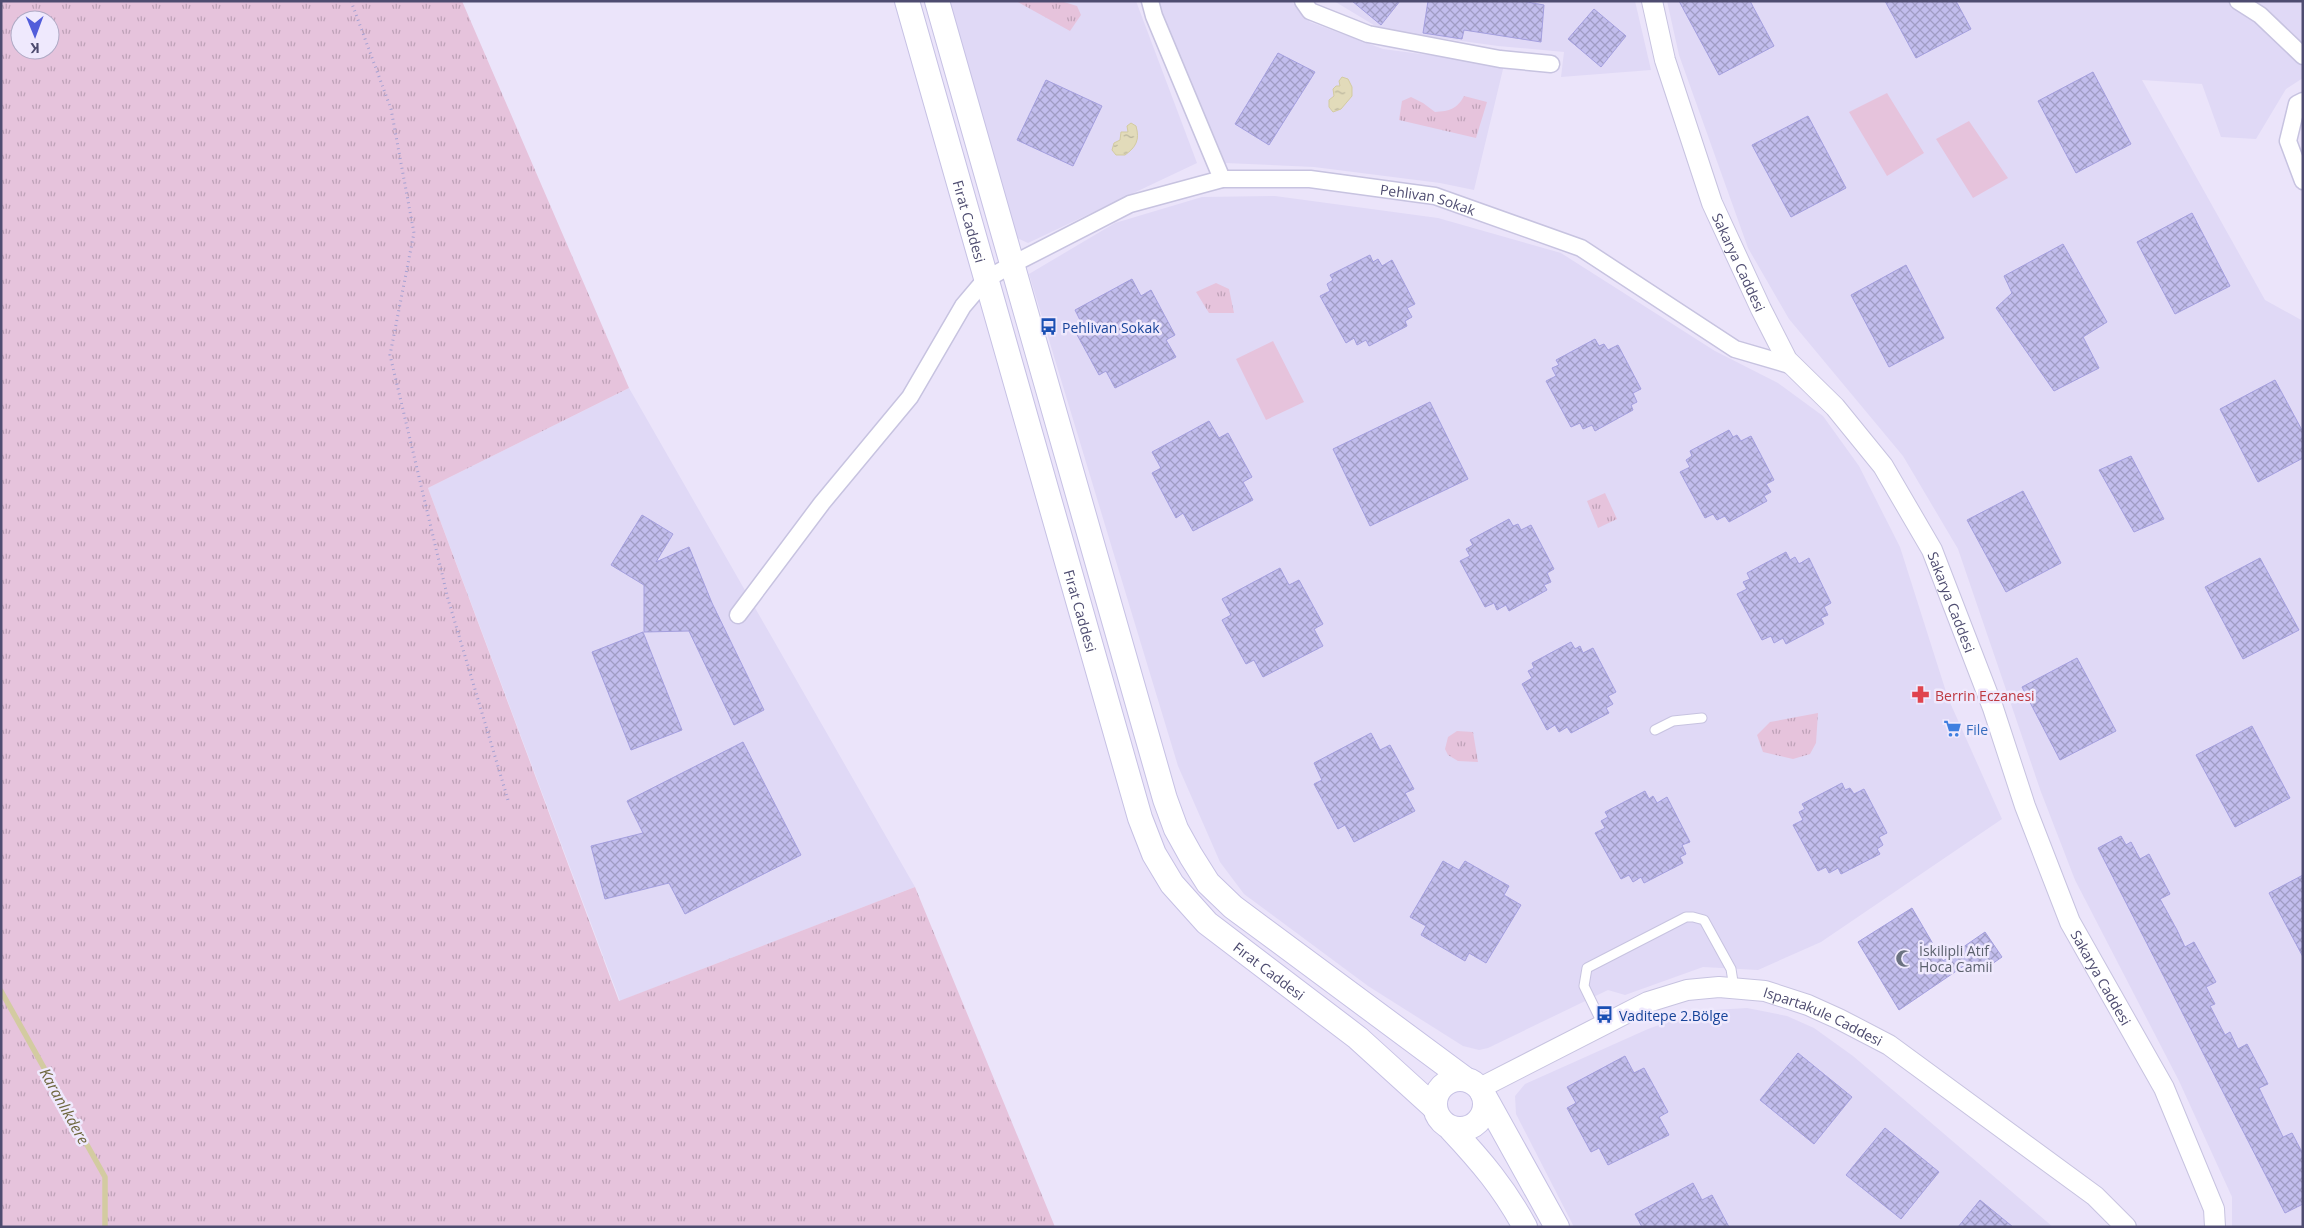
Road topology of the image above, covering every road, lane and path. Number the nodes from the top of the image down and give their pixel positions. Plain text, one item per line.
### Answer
1 (351, 1) edge
2 (907, 1) edge
3 (937, 1) edge
4 (1150, 1) edge
5 (1303, 1) edge
6 (1652, 1) edge
7 (2238, 1) edge
8 (2303, 56) edge
9 (1551, 64) dead end
10 (2303, 101) edge
11 (2300, 164) edge
12 (1222, 179) junction
13 (2303, 182) edge
14 (1013, 264) junction
15 (985, 280) junction
16 (1793, 366) junction
17 (738, 615) dead end
18 (1702, 718) dead end
19 (1655, 730) dead end
20 (508, 800) dead end
21 (1734, 989) junction
22 (1603, 1025) junction
23 (1473, 1084) junction
24 (1434, 1107) junction
25 (1451, 1129) junction
26 (1525, 1227) edge
27 (1557, 1227) edge
28 (2126, 1227) edge
29 (2215, 1227) edge

1 - 20 path
2 - 15 main road, Fırat Caddesi
3 - 14 main road, Fırat Caddesi
4 - 12 street
5 - 9 street
6 - 16 street, Sakarya Caddesi
7 - 8 street
10 - 11 street
11 - 13 street
12 - 14 street, Pehlivan Sokak
12 - 16 street, Pehlivan Sokak
14 - 15 street, Pehlivan Sokak
14 - 23 main road, Fırat Caddesi
15 - 17 street
15 - 24 main road, Fırat Caddesi
16 - 29 street, Sakarya Caddesi
18 - 19 lane
21 - 22 street, Ispartakule Caddesi
21 - 22 lane
21 - 28 street, Ispartakule Caddesi
22 - 23 street, Ispartakule Caddesi
23 - 24 main road
23 - 25 main road
23 - 27 main road, Fırat Caddesi
24 - 25 main road
25 - 26 main road

